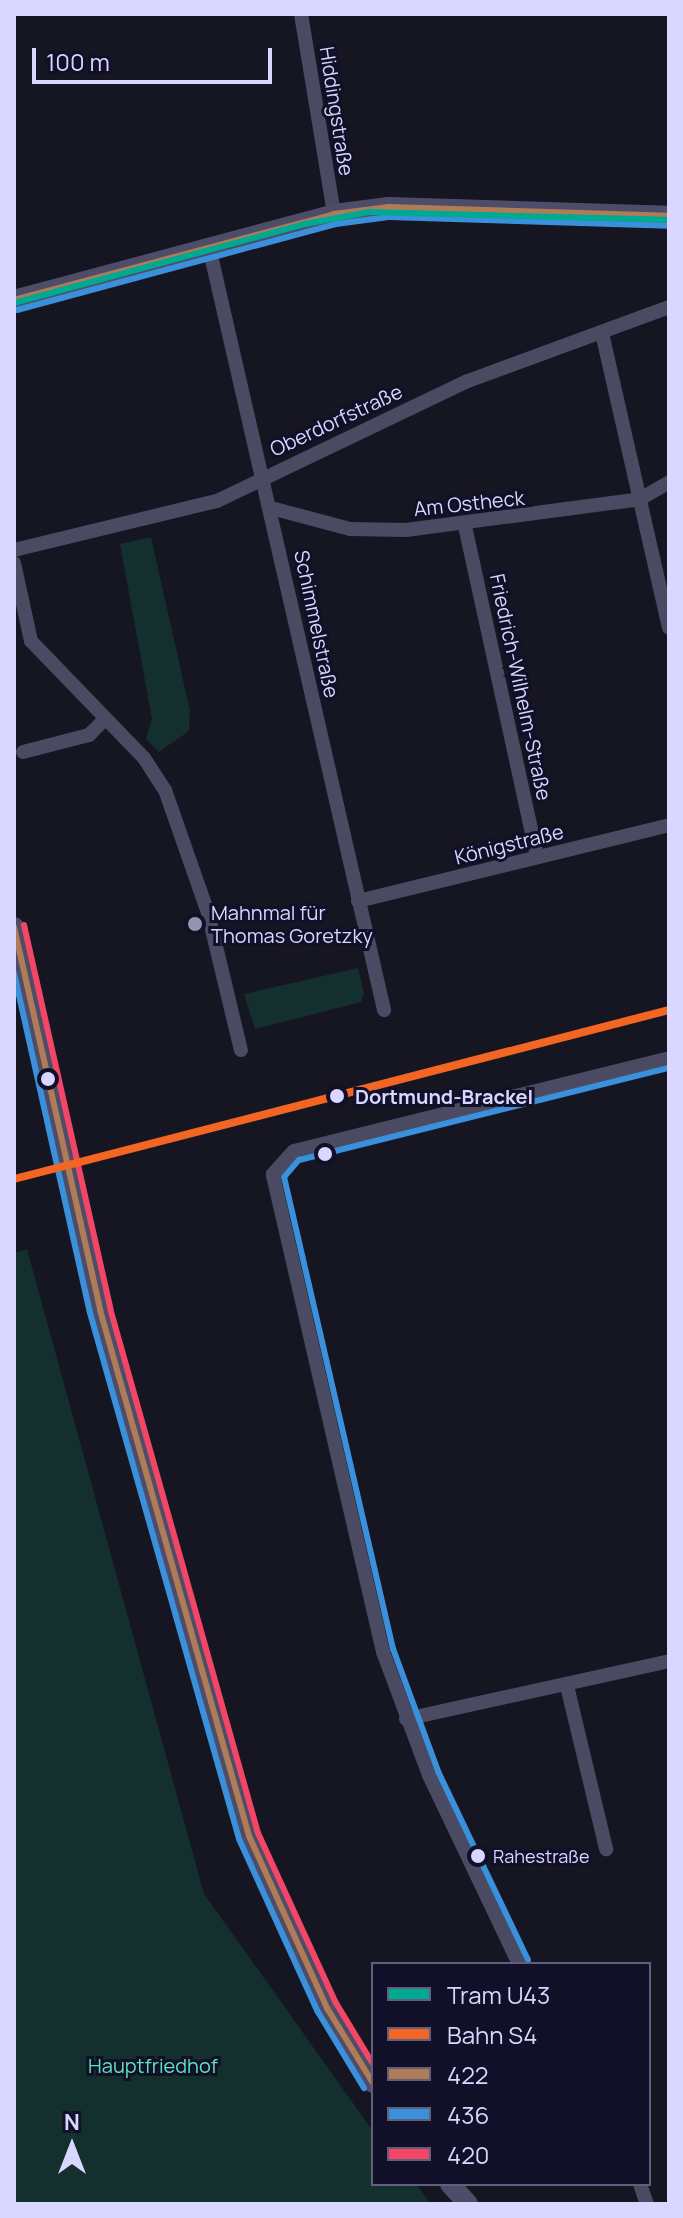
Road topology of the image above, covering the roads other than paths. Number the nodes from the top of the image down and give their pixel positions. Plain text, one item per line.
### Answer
1 (301, 14) edge
2 (334, 214) junction
3 (669, 216) edge
4 (209, 247) junction
5 (14, 300) edge
6 (669, 307) edge
7 (602, 333) junction
8 (263, 476) junction
9 (669, 482) edge
10 (640, 499) junction
11 (271, 508) junction
12 (465, 526) junction
13 (14, 550) edge
14 (14, 563) edge
15 (669, 627) edge
16 (104, 720) junction
17 (23, 752) dead end
18 (669, 825) edge
19 (537, 857) junction
20 (358, 901) junction
21 (14, 927) edge
22 (384, 1010) dead end
23 (241, 1050) dead end
24 (669, 1058) edge
25 (669, 1661) edge
26 (567, 1686) junction
27 (406, 1719) junction
28 (606, 1849) dead end
29 (518, 1962) edge
30 (371, 2080) edge
31 (452, 2186) edge
32 (468, 2204) edge

1 - 2 street, Hiddingstraße
2 - 3 main road
2 - 4 main road
4 - 5 main road
4 - 8 street, Schimmelstraße
6 - 7 street, Oberdorfstraße
7 - 8 street, Oberdorfstraße
7 - 10 street
8 - 11 street, Schimmelstraße
8 - 13 street, Oberdorfstraße
9 - 10 street, Am Ostheck
10 - 12 street, Am Ostheck
10 - 15 street
11 - 12 street, Am Ostheck
11 - 20 street, Schimmelstraße
12 - 19 street, Friedrich-Wilhelm-Straße
14 - 16 street
16 - 17 street
16 - 23 street
18 - 19 street, Königstraße
19 - 20 street, Königstraße
20 - 22 street, Schimmelstraße
21 - 30 main road
24 - 27 street
25 - 26 street
26 - 27 street
26 - 28 street
27 - 29 street
31 - 32 main road

